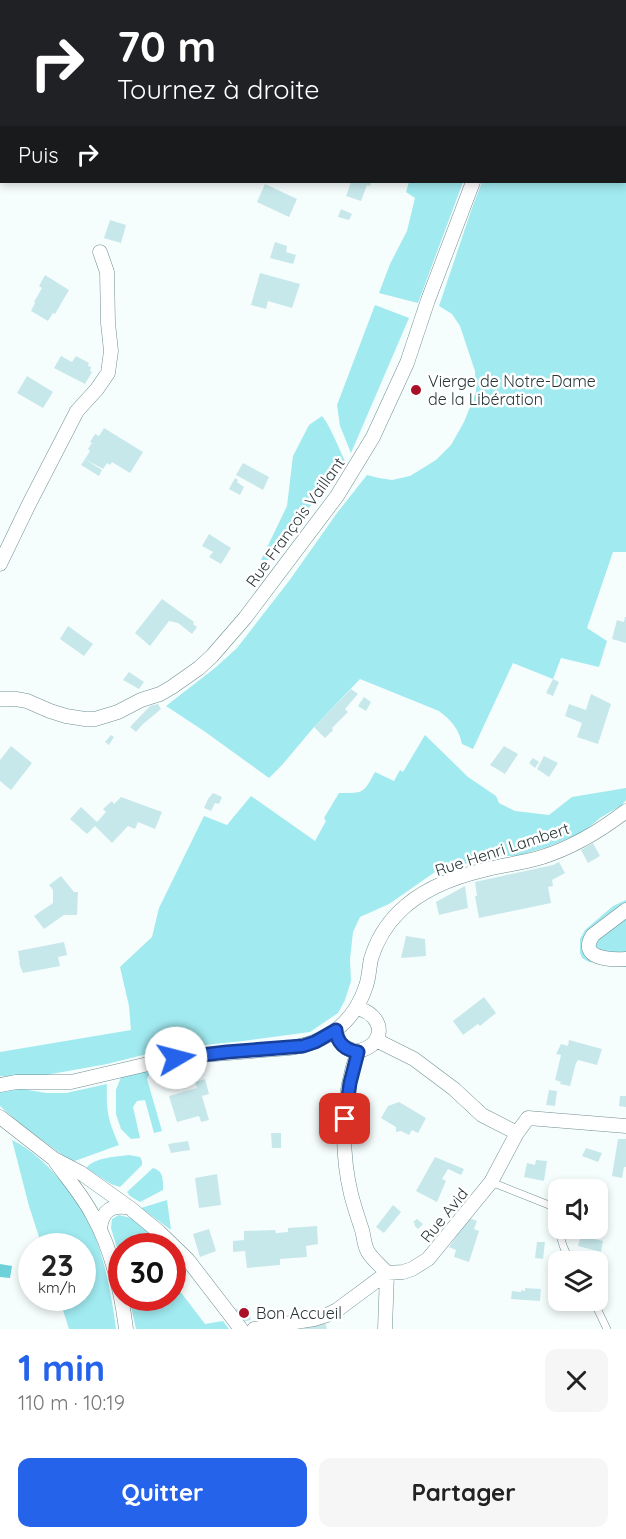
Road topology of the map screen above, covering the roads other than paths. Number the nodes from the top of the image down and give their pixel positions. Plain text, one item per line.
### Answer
1 (473, 183) edge
2 (100, 252) dead end
3 (0, 564) edge
4 (0, 699) edge
5 (626, 811) edge
6 (626, 910) edge
7 (626, 959) edge
8 (357, 1008) junction
9 (336, 1030) junction
10 (376, 1040) junction
11 (358, 1052) junction
12 (0, 1085) edge
13 (0, 1117) edge
14 (626, 1126) edge
15 (517, 1133) junction
16 (54, 1159) junction
17 (491, 1182) junction
18 (548, 1205) edge
19 (130, 1208) junction
20 (100, 1229) junction
21 (387, 1273) junction
22 (598, 1311) edge
23 (126, 1329) edge
24 (241, 1329) edge
25 (254, 1329) edge
26 (385, 1329) edge
27 (607, 1329) edge

1 - 4 street, Rue François Vaillant
2 - 3 street
5 - 8 street, Rue Henri Lambert
6 - 7 street
8 - 9 street, Rue Henri Lambert
8 - 10 street
9 - 11 street
9 - 12 street, Rue Henri Lambert
10 - 11 street
10 - 15 street
11 - 21 street
13 - 16 street
14 - 15 street, Rue Avid
15 - 17 street, Rue Avid
16 - 19 street
16 - 20 street
17 - 18 lane
17 - 21 street, Rue Avid
19 - 20 street
19 - 24 street
20 - 23 street
21 - 25 street, Rue Avid
21 - 26 street
22 - 27 lane

